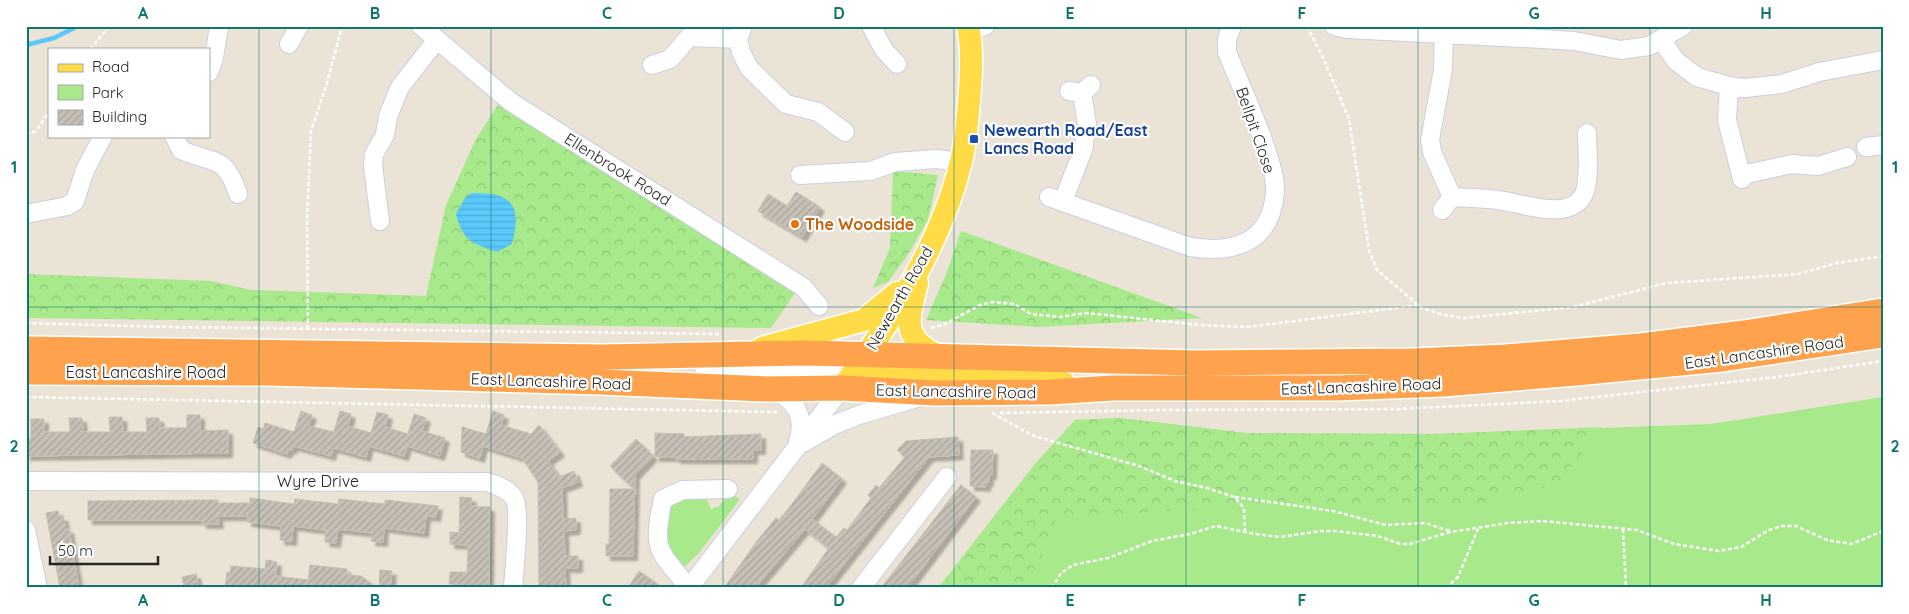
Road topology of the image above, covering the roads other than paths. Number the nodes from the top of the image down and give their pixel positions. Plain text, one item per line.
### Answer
1 (218, 26) edge
2 (421, 26) edge
3 (871, 26) edge
4 (1232, 26) edge
5 (1334, 26) edge
6 (1683, 26) edge
7 (974, 28) edge
8 (741, 33) edge
9 (1444, 33) junction
10 (1662, 40) junction
11 (436, 41) junction
12 (1883, 60) edge
13 (897, 64) dead end
14 (652, 65) dead end
15 (210, 69) edge
16 (1729, 86) junction
17 (1081, 89) dead end
18 (845, 132) dead end
19 (1587, 133) dead end
20 (102, 138) edge
21 (175, 138) edge
22 (1847, 157) dead end
23 (961, 162) junction
24 (800, 175) dead end
25 (238, 194) dead end
26 (26, 214) edge
27 (380, 221) dead end
28 (922, 263) junction
29 (819, 306) dead end
30 (1883, 311) edge
31 (1883, 335) edge
32 (732, 344) junction
33 (26, 349) edge
34 (866, 355) junction
35 (603, 357) junction
36 (941, 357) junction
37 (26, 372) edge
38 (842, 388) junction
39 (1112, 388) junction
40 (767, 389) junction
41 (936, 393) junction
42 (796, 447) junction
43 (947, 477) dead end
44 (26, 481) edge
45 (728, 489) dead end
46 (26, 530) edge
47 (38, 588) edge
48 (513, 588) edge
49 (689, 588) edge
50 (861, 588) edge

1 - 15 street
2 - 11 street, Ellenbrook Road
3 - 13 street
4 - 17 street, Bellpit Close
5 - 9 street
6 - 10 street
7 - 23 main road, Newearth Road
8 - 14 street
8 - 18 street
9 - 10 street
9 - 19 street
10 - 16 street
11 - 27 street
11 - 29 street, Ellenbrook Road
12 - 16 street
16 - 22 street
20 - 26 street
21 - 25 street
23 - 24 street
23 - 28 main road, Newearth Road
28 - 32 main road
28 - 34 main road, Newearth Road
28 - 36 main road
30 - 36 highway, East Lancashire Road
31 - 39 highway, East Lancashire Road
32 - 34 highway, East Lancashire Road
32 - 35 highway, East Lancashire Road
33 - 35 highway, East Lancashire Road
34 - 36 highway, East Lancashire Road
34 - 38 main road, Newearth Road
34 - 39 main road
35 - 38 street
37 - 40 highway, East Lancashire Road
38 - 40 highway, East Lancashire Road
38 - 41 highway, East Lancashire Road
38 - 42 street
39 - 41 highway, East Lancashire Road
40 - 42 street
41 - 42 street
42 - 49 street
43 - 50 street
44 - 48 street, Wyre Drive
45 - 49 street
46 - 47 street

